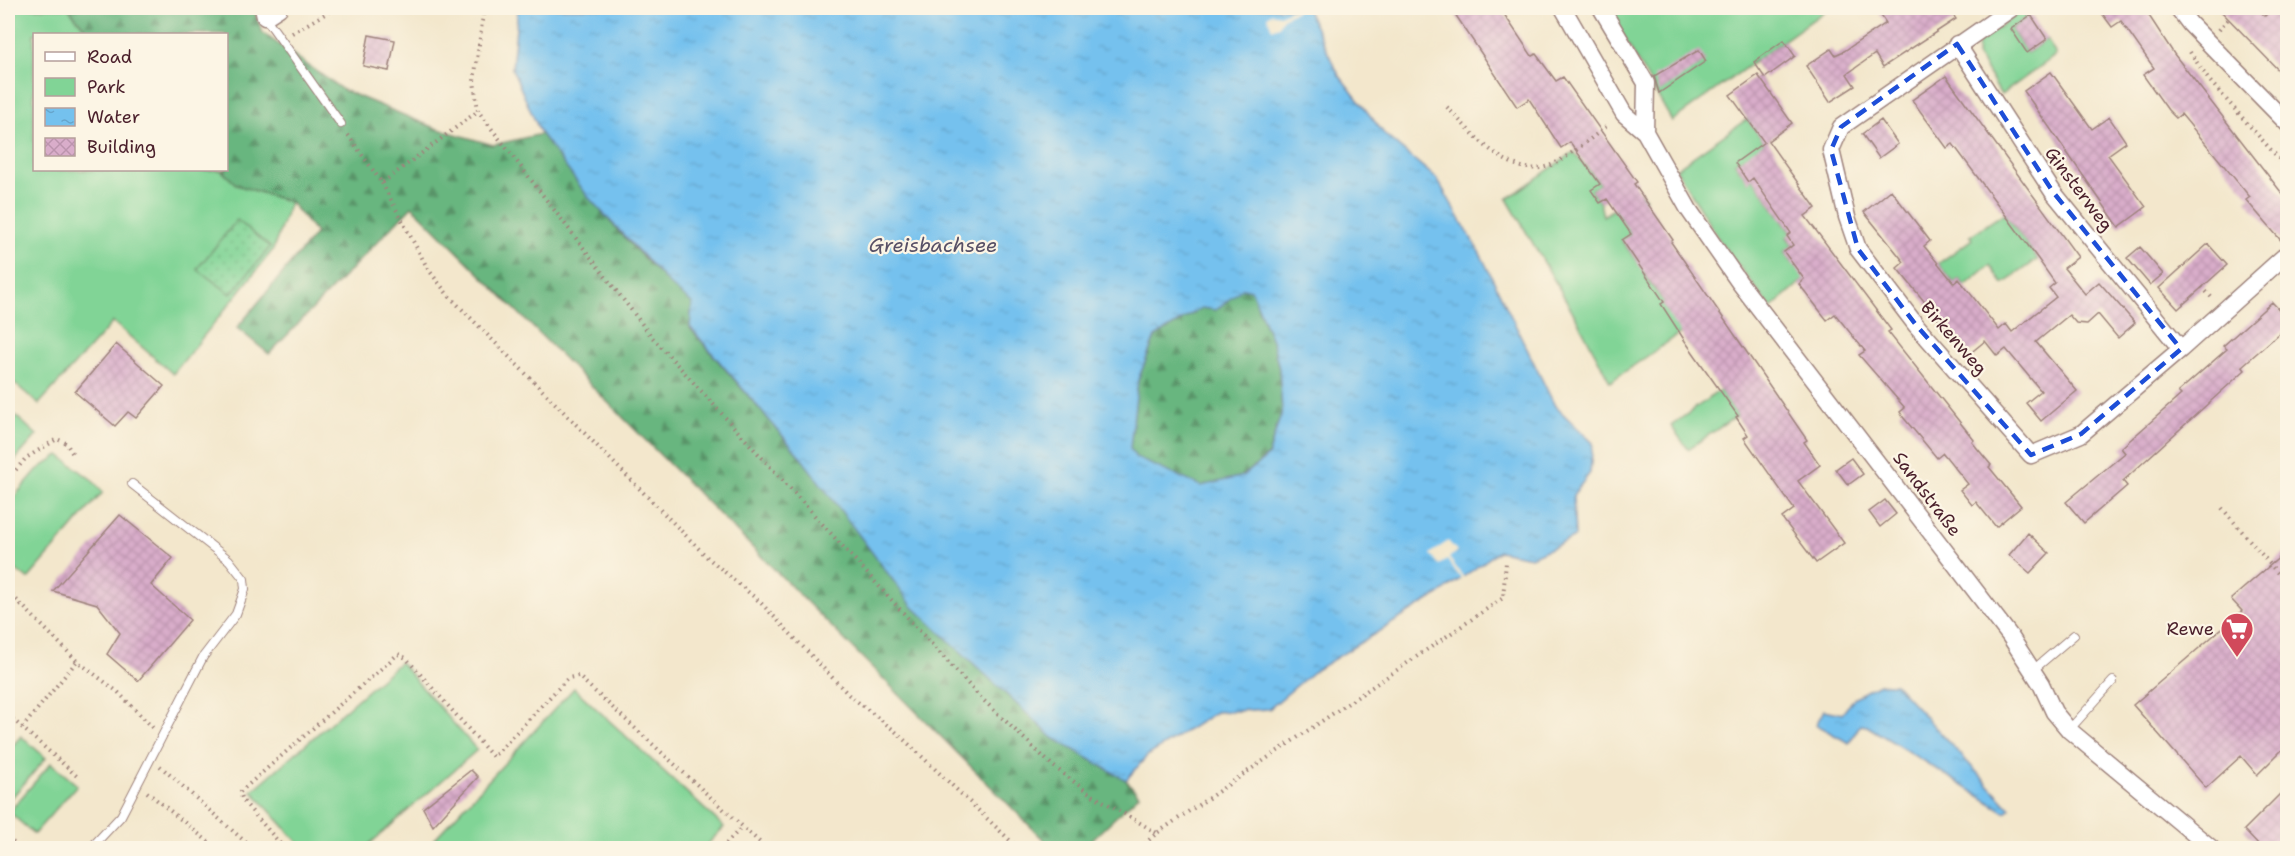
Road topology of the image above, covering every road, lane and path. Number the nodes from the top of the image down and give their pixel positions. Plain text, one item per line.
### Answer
1 (335, 8) edge
2 (484, 8) edge
3 (1563, 8) edge
4 (1601, 8) edge
5 (2012, 8) edge
6 (2178, 8) edge
7 (269, 11) edge
8 (281, 39) junction
9 (2184, 43) dead end
10 (1957, 44) junction
11 (1447, 107) dead end
12 (478, 111) junction
13 (1624, 114) junction
14 (340, 124) joint
15 (2288, 124) edge
16 (1645, 132) junction
17 (2288, 169) edge
18 (382, 183) junction
19 (2288, 253) edge
20 (2181, 349) junction
21 (74, 456) dead end
22 (8, 479) edge
23 (132, 484) dead end
24 (2223, 508) dead end
25 (1506, 562) dead end
26 (2281, 577) dead end
27 (8, 591) edge
28 (21, 605) junction
29 (8, 609) edge
30 (2074, 635) dead end
31 (77, 661) junction
32 (2033, 670) junction
33 (2113, 681) dead end
34 (8, 715) edge
35 (22, 728) junction
36 (2069, 730) junction
37 (162, 736) junction
38 (150, 758) junction
39 (79, 778) dead end
40 (137, 784) junction
41 (742, 827) junction
42 (1157, 833) junction
43 (8, 838) edge
44 (19, 849) edge
45 (91, 849) edge
46 (216, 849) edge
47 (252, 849) edge
48 (285, 849) edge
49 (722, 849) edge
50 (766, 849) edge
51 (1018, 849) edge
52 (1140, 849) edge
53 (2211, 849) edge

1 - 8 path
2 - 12 path
3 - 13 street, Sandstraße
4 - 16 street
5 - 10 street, Birkenweg
6 - 15 street
7 - 8 lane
8 - 14 lane
9 - 17 path
10 - 20 street, Ginsterweg
10 - 20 street, Birkenweg
11 - 13 path
12 - 18 path
12 - 42 path
13 - 16 street, Sandstraße
14 - 18 path
16 - 32 street, Sandstraße
18 - 51 path
19 - 20 street, Birkenweg
21 - 22 path
23 - 37 lane
24 - 26 path
25 - 42 path
27 - 28 path
28 - 29 path
28 - 31 path
30 - 32 lane
31 - 35 path
31 - 37 path
32 - 36 street, Sandstraße
33 - 36 lane
34 - 35 path
35 - 39 path
36 - 53 street, Sandstraße
37 - 38 lane
38 - 40 lane
38 - 47 path
40 - 45 lane
40 - 46 path
41 - 48 path
41 - 49 path
41 - 50 path
42 - 52 path
43 - 44 path

